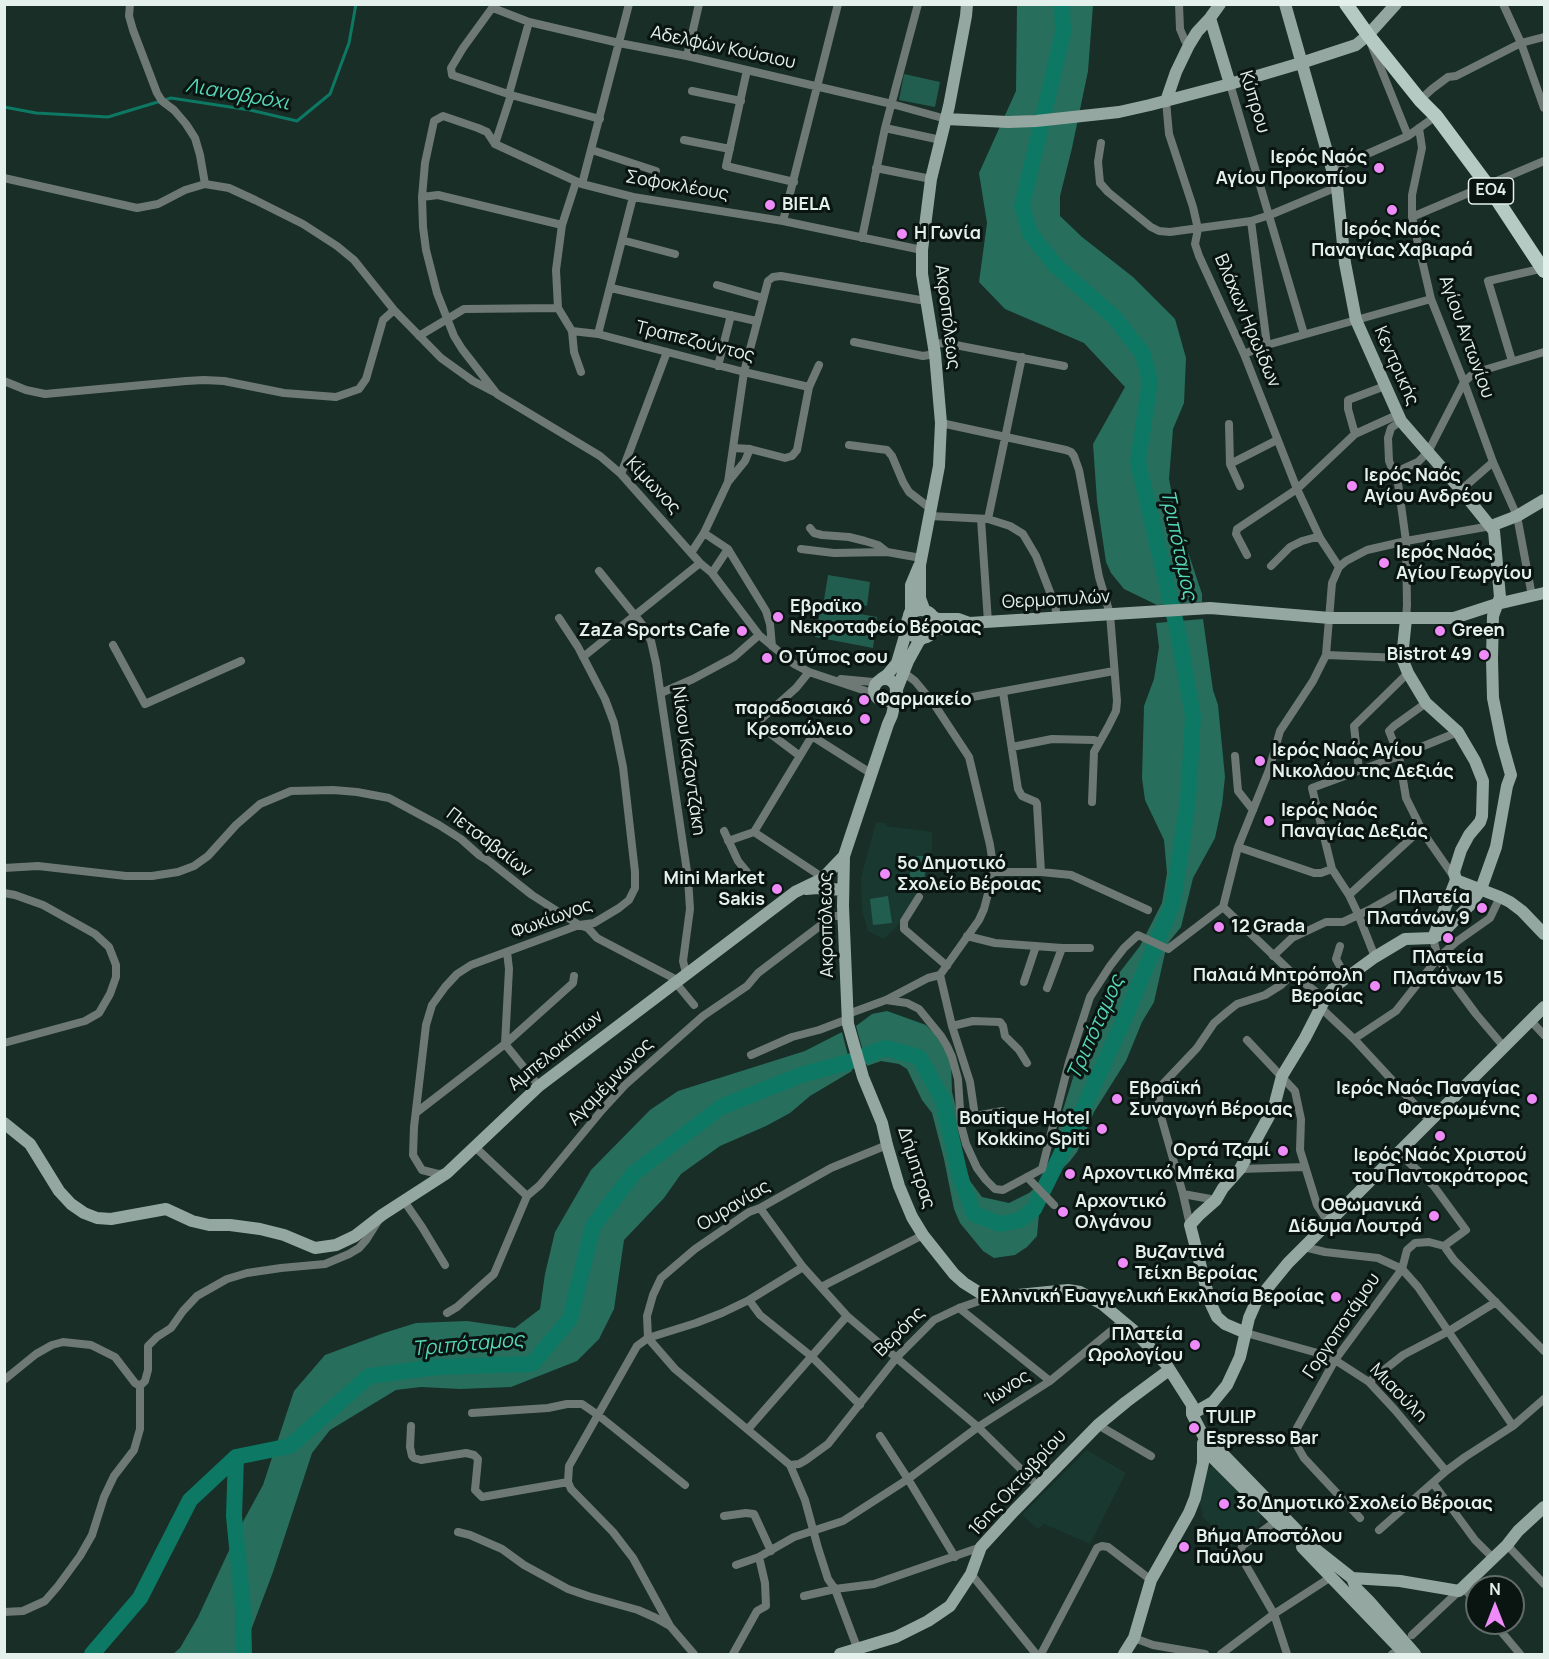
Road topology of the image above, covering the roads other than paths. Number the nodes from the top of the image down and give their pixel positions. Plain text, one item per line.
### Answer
1 (130, 4) edge
2 (629, 4) edge
3 (699, 4) edge
4 (838, 4) edge
5 (918, 4) edge
6 (967, 4) edge
7 (1179, 4) edge
8 (1220, 4) edge
9 (1284, 4) edge
10 (1346, 4) edge
11 (1396, 4) edge
12 (1503, 4) edge
13 (494, 6) edge
14 (1210, 18) junction
15 (529, 22) junction
16 (1368, 36) junction
17 (1545, 37) edge
18 (619, 43) junction
19 (1521, 43) junction
20 (1189, 45) junction
21 (687, 56) junction
22 (1301, 63) junction
23 (747, 70) junction
24 (1230, 84) junction
25 (818, 87) junction
26 (692, 91) dead end
27 (510, 94) junction
28 (1420, 100) junction
29 (741, 101) junction
30 (1166, 101) junction
31 (892, 104) junction
32 (1545, 108) edge
33 (1436, 116) junction
34 (600, 119) junction
35 (946, 119) junction
36 (885, 128) junction
37 (1419, 128) junction
38 (1408, 136) junction
39 (684, 140) dead end
40 (941, 140) junction
41 (1101, 143) dead end
42 (495, 144) junction
43 (730, 149) junction
44 (591, 150) junction
45 (1545, 161) edge
46 (876, 168) junction
47 (1333, 169) junction
48 (656, 171) dead end
49 (4, 178) edge
50 (931, 179) junction
51 (794, 182) junction
52 (579, 183) junction
53 (205, 184) junction
54 (1488, 186) junction
55 (1337, 187) junction
56 (633, 196) junction
57 (422, 197) junction
58 (1270, 216) junction
59 (1412, 217) junction
60 (783, 221) junction
61 (1251, 221) junction
62 (562, 225) junction
63 (1198, 229) junction
64 (862, 238) junction
65 (622, 240) junction
66 (922, 250) junction
67 (675, 254) dead end
68 (1544, 269) edge
69 (717, 285) dead end
70 (611, 288) junction
71 (762, 298) junction
72 (1431, 299) junction
73 (926, 301) junction
74 (558, 308) junction
75 (394, 310) junction
76 (730, 315) junction
77 (447, 320) junction
78 (1356, 320) junction
79 (756, 321) junction
80 (572, 331) junction
81 (598, 334) junction
82 (1304, 334) junction
83 (419, 336) junction
84 (854, 342) dead end
85 (1267, 345) junction
86 (934, 349) junction
87 (667, 352) junction
88 (1545, 352) edge
89 (1244, 354) junction
90 (1022, 357) junction
91 (1512, 361) junction
92 (819, 365) dead end
93 (718, 366) junction
94 (1064, 366) dead end
95 (581, 372) dead end
96 (744, 372) junction
97 (4, 381) edge
98 (1464, 382) junction
99 (1385, 386) junction
100 (809, 387) junction
101 (497, 394) junction
102 (1399, 418) junction
103 (941, 423) junction
104 (1229, 424) dead end
105 (1355, 434) junction
106 (1005, 437) junction
107 (1278, 440) junction
108 (849, 445) dead end
109 (734, 448) junction
110 (750, 449) junction
111 (1428, 452) junction
112 (1493, 462) junction
113 (1230, 464) junction
114 (1394, 473) junction
115 (621, 474) junction
116 (728, 482) junction
117 (1240, 486) dead end
118 (1297, 489) junction
119 (1461, 490) junction
120 (1545, 500) edge
121 (930, 513) junction
122 (1517, 516) junction
123 (985, 519) junction
124 (1491, 526) junction
125 (810, 528) dead end
126 (704, 533) junction
127 (1320, 538) junction
128 (1406, 541) junction
129 (728, 549) junction
130 (801, 549) dead end
131 (887, 552) junction
132 (691, 553) junction
133 (1247, 555) dead end
134 (920, 561) junction
135 (700, 563) junction
136 (1271, 566) dead end
137 (1339, 567) junction
138 (599, 571) dead end
139 (712, 573) junction
140 (1545, 593) edge
141 (1532, 596) junction
142 (1497, 604) junction
143 (929, 613) junction
144 (1110, 614) junction
145 (909, 615) junction
146 (636, 616) junction
147 (1057, 617) junction
148 (559, 618) dead end
149 (1329, 618) junction
150 (1406, 619) junction
151 (988, 622) junction
152 (969, 623) junction
153 (907, 629) junction
154 (759, 635) junction
155 (928, 635) junction
156 (112, 645) dead end
157 (772, 646) junction
158 (1326, 655) junction
159 (583, 657) junction
160 (1402, 658) junction
161 (241, 661) dead end
162 (1114, 671) junction
163 (809, 672) junction
164 (903, 672) junction
165 (1408, 673) junction
166 (832, 679) junction
167 (879, 680) junction
168 (897, 691) junction
169 (1003, 692) junction
170 (661, 693) junction
171 (878, 698) junction
172 (1426, 703) junction
173 (934, 704) junction
174 (888, 724) junction
175 (1458, 732) junction
176 (1099, 742) junction
177 (1012, 747) junction
178 (800, 756) junction
179 (1235, 756) dead end
180 (1399, 756) junction
181 (1359, 770) junction
182 (872, 774) junction
183 (1092, 802) dead end
184 (1252, 810) junction
185 (1422, 829) junction
186 (724, 831) dead end
187 (754, 832) junction
188 (728, 841) junction
189 (1238, 847) junction
190 (844, 856) junction
191 (4, 868) edge
192 (1332, 870) junction
193 (747, 872) dead end
194 (992, 872) junction
195 (1041, 872) junction
196 (822, 879) junction
197 (1456, 880) junction
198 (839, 887) junction
199 (1481, 889) junction
200 (796, 891) junction
201 (1400, 893) dead end
202 (4, 894) edge
203 (1349, 895) junction
204 (919, 897) dead end
205 (1500, 897) junction
206 (1223, 907) junction
207 (1148, 910) dead end
208 (843, 911) junction
209 (1358, 914) junction
210 (579, 925) junction
211 (1545, 933) edge
212 (967, 936) junction
213 (1433, 938) junction
214 (1036, 946) junction
215 (1340, 946) dead end
216 (1062, 948) junction
217 (1090, 948) dead end
218 (507, 952) junction
219 (1273, 956) junction
220 (1375, 957) junction
221 (1438, 958) junction
222 (947, 966) junction
223 (1293, 974) junction
224 (574, 975) dead end
225 (940, 975) junction
226 (1346, 977) junction
227 (679, 978) junction
228 (1024, 982) dead end
229 (1047, 988) dead end
230 (886, 1000) junction
231 (1323, 1003) junction
232 (694, 1005) dead end
233 (1545, 1007) edge
234 (848, 1019) junction
235 (1531, 1021) junction
236 (952, 1026) junction
237 (1545, 1035) edge
238 (1354, 1039) junction
239 (1247, 1040) dead end
240 (4, 1043) edge
241 (505, 1044) junction
242 (1504, 1047) junction
243 (751, 1055) dead end
244 (1027, 1063) dead end
245 (1282, 1076) junction
246 (539, 1086) junction
247 (1002, 1111) dead end
248 (417, 1112) junction
249 (1430, 1122) junction
250 (4, 1123) edge
251 (887, 1145) junction
252 (475, 1147) junction
253 (1399, 1153) junction
254 (1305, 1167) junction
255 (1240, 1169) junction
256 (447, 1173) junction
257 (1028, 1177) junction
258 (1184, 1194) junction
259 (527, 1196) junction
260 (1216, 1200) junction
261 (404, 1201) junction
262 (1054, 1205) dead end
263 (760, 1208) junction
264 (382, 1215) junction
265 (1329, 1222) junction
266 (1190, 1225) junction
267 (923, 1235) junction
268 (1444, 1246) junction
269 (1304, 1247) junction
270 (445, 1265) dead end
271 (802, 1267) junction
272 (1402, 1269) junction
273 (821, 1287) junction
274 (988, 1298) junction
275 (749, 1300) junction
276 (1496, 1302) junction
277 (959, 1308) junction
278 (447, 1313) dead end
279 (847, 1316) junction
280 (1127, 1325) junction
281 (1449, 1331) junction
282 (1246, 1333) junction
283 (648, 1338) junction
284 (1545, 1351) edge
285 (811, 1356) junction
286 (897, 1357) junction
287 (1335, 1360) junction
288 (1166, 1372) junction
289 (4, 1380) edge
290 (1050, 1381) junction
291 (1369, 1382) junction
292 (140, 1386) junction
293 (1545, 1399) edge
294 (860, 1405) junction
295 (472, 1413) dead end
296 (1192, 1414) junction
297 (598, 1415) junction
298 (1098, 1425) junction
299 (411, 1426) dead end
300 (1513, 1426) junction
301 (978, 1427) junction
302 (748, 1429) junction
303 (880, 1436) dead end
304 (1205, 1438) junction
305 (1151, 1456) dead end
306 (790, 1465) junction
307 (1446, 1471) junction
308 (908, 1479) junction
309 (568, 1482) junction
310 (1432, 1483) junction
311 (684, 1485) dead end
312 (1039, 1486) junction
313 (1545, 1507) edge
314 (724, 1516) dead end
315 (1360, 1518) dead end
316 (1276, 1521) junction
317 (1379, 1530) dead end
318 (458, 1532) dead end
319 (813, 1532) junction
320 (1507, 1545) junction
321 (981, 1547) junction
322 (771, 1551) junction
323 (759, 1557) junction
324 (955, 1557) junction
325 (1493, 1558) junction
326 (736, 1565) dead end
327 (971, 1574) junction
328 (1331, 1577) junction
329 (1352, 1578) junction
330 (1151, 1580) junction
331 (1545, 1584) edge
332 (835, 1589) junction
333 (1461, 1589) junction
334 (1465, 1592) edge
335 (804, 1596) dead end
336 (4, 1612) edge
337 (1274, 1614) junction
338 (670, 1626) junction
339 (1412, 1635) dead end
340 (1504, 1635) edge
341 (1134, 1638) junction
342 (858, 1650) junction
343 (1152, 1650) edge
344 (694, 1654) edge
345 (733, 1654) edge
346 (840, 1654) edge
347 (1039, 1654) edge
348 (1124, 1654) edge
349 (1205, 1654) edge
350 (1221, 1654) edge
351 (1287, 1654) edge
352 (1397, 1654) edge
353 (1414, 1654) edge
354 (1520, 1654) edge

1 - 53 street
2 - 18 street
3 - 21 street
4 - 25 street
5 - 31 street
6 - 35 street, Ακροπόλεως
7 - 20 street
8 - 14 street, Βλάχων Ηρωίδων
9 - 22 street, Κεντρικής
10 - 16 main road, ΕΟ4
11 - 16 street
12 - 19 street
13 - 15 street, Αδελφών Κούσιου
13 - 27 street
14 - 20 street, Βλάχων Ηρωίδων
14 - 24 street, Κύπρου
15 - 18 street, Αδελφών Κούσιου
15 - 27 street
16 - 22 street
16 - 28 main road, ΕΟ4
16 - 38 street
17 - 19 street
18 - 21 street, Αδελφών Κούσιου
18 - 34 street
19 - 28 street
19 - 32 street
20 - 30 street, Βλάχων Ηρωίδων
21 - 23 street, Αδελφών Κούσιου
22 - 24 street
22 - 47 street, Κεντρικής
23 - 25 street, Αδελφών Κούσιου
23 - 29 street
24 - 30 street
24 - 58 street, Κύπρου
25 - 31 street, Αδελφών Κούσιου
25 - 51 street
26 - 29 street
27 - 34 street
27 - 42 street
28 - 33 main road, ΕΟ4
29 - 43 street
30 - 35 street
30 - 63 street, Βλάχων Ηρωίδων
31 - 35 street, Αδελφών Κούσιου
31 - 36 street
33 - 37 street
33 - 54 main road, ΕΟ4
34 - 44 street
35 - 40 street, Ακροπόλεως
36 - 40 street
36 - 46 street
37 - 38 street
37 - 59 street, Αγίου Αντωνίου
38 - 47 street
39 - 43 street
40 - 50 street, Ακροπόλεως
41 - 63 street
42 - 52 street, Σοφοκλέους
42 - 57 street, Σοφοκλέους
43 - 51 street
44 - 48 street
44 - 52 street
45 - 54 street
46 - 50 street
46 - 64 street
47 - 55 street, Κεντρικής
49 - 53 street
50 - 66 street, Ακροπόλεως
51 - 60 street
52 - 56 street, Σοφοκλέους
52 - 62 street
53 - 75 street
54 - 59 street
54 - 68 main road, ΕΟ4
55 - 58 street
55 - 78 street, Κεντρικής
56 - 60 street, Σοφοκλέους
56 - 65 street
57 - 62 street
57 - 77 street
58 - 61 street
58 - 82 street, Κύπρου
59 - 72 street, Αγίου Αντωνίου
60 - 64 street, Σοφοκλέους
61 - 63 street
61 - 85 street
62 - 74 street
63 - 89 street, Βλάχων Ηρωίδων
64 - 66 street, Σοφοκλέους
65 - 67 street
65 - 70 street
66 - 73 street, Ακροπόλεως
68 - 91 street
69 - 71 street
70 - 76 street
70 - 81 street
71 - 73 street
71 - 79 street
72 - 78 street
72 - 98 street, Αγίου Αντωνίου
73 - 86 street, Ακροπόλεως
74 - 77 street
74 - 80 street
75 - 83 street
75 - 97 street
76 - 79 street
76 - 93 street
77 - 83 street
77 - 101 street, Κίμωνος
78 - 82 street
78 - 99 street, Κεντρικής
79 - 96 street
80 - 81 street, Τραπεζούντος
80 - 95 street
81 - 87 street, Τραπεζούντος
82 - 85 street
83 - 101 street
84 - 86 street
85 - 89 street
86 - 90 street
86 - 103 street, Ακροπόλεως
87 - 93 street, Τραπεζούντος
87 - 115 street
88 - 91 street
89 - 107 street, Βλάχων Ηρωίδων
90 - 94 street
90 - 106 street
91 - 98 street
92 - 100 street
93 - 96 street, Τραπεζούντος
96 - 100 street, Τραπεζούντος
96 - 109 street
98 - 111 street
98 - 112 street, Αγίου Αντωνίου
99 - 102 street, Κεντρικής
99 - 105 street
100 - 110 street
101 - 115 street, Κίμωνος
102 - 105 street
102 - 111 street, Κεντρικής
102 - 114 street
103 - 106 street
103 - 121 street, Ακροπόλεως
104 - 113 street
105 - 118 street
106 - 123 street
106 - 144 street
107 - 113 street
107 - 118 street, Βλάχων Ηρωίδων
108 - 121 street
109 - 110 street
109 - 116 street
110 - 116 street
111 - 114 street
111 - 119 street, Κεντρικής
112 - 119 street
112 - 122 street, Αγίου Αντωνίου
113 - 117 street
114 - 128 street
115 - 132 street, Κίμωνος
116 - 126 street
118 - 127 street, Βλάχων Ηρωίδων
118 - 133 street
119 - 124 street, Κεντρικής
120 - 122 street
121 - 123 street
121 - 134 street, Ακροπόλεως
122 - 124 street
122 - 141 street, Αγίου Αντωνίου
123 - 147 street
123 - 151 street
124 - 128 street
124 - 142 street, Κεντρικής
125 - 131 street
126 - 129 street
126 - 132 street
127 - 136 street
127 - 137 street, Βλάχων Ηρωίδων
128 - 137 street
128 - 150 street
129 - 139 street
129 - 157 street
130 - 131 street
131 - 134 street
132 - 135 street, Κίμωνος
134 - 143 street, Ακροπόλεως
134 - 145 street, Ακροπόλεως
135 - 139 street, Κίμωνος
135 - 146 street
137 - 149 street
138 - 146 street, Νίκου Καζαντζάκη
139 - 154 street, Κίμωνος
140 - 141 street
141 - 142 street
142 - 150 street
142 - 199 street, Κεντρικής
143 - 145 street
143 - 152 street, Θερμοπυλών
143 - 155 street
144 - 147 street, Θερμοπυλών
144 - 149 street, Θερμοπυλών
144 - 162 street
145 - 153 street
146 - 159 street
146 - 170 street, Νίκου Καζαντζάκη
147 - 151 street, Θερμοπυλών
148 - 159 street, Φωκίωνος
149 - 150 street
149 - 158 street
150 - 160 street
151 - 152 street, Θερμοπυλών
152 - 155 street, Θερμοπυλών
153 - 155 street
153 - 167 street
154 - 157 street, Κίμωνος
154 - 170 street
155 - 164 street, Ακροπόλεως
156 - 161 street
157 - 163 street, Κίμωνος
158 - 160 street
158 - 184 street
159 - 210 street, Φωκίωνος
160 - 165 street
162 - 169 street
162 - 176 street
163 - 166 street, Κίμωνος
163 - 178 street
164 - 168 street, Ακροπόλεως
164 - 173 street
165 - 172 street
165 - 181 street
166 - 167 street, Κίμωνος
166 - 171 street, Κίμωνος
167 - 168 street
167 - 171 street
168 - 171 street
168 - 174 street, Ακροπόλεως
169 - 173 street
169 - 177 street
170 - 227 street, Νίκου Καζαντζάκη
171 - 174 street
172 - 175 street
172 - 180 street
173 - 194 street
174 - 182 street, Ακροπόλεως
175 - 180 street
175 - 197 street
176 - 177 street
176 - 183 street
177 - 195 street
178 - 182 street
178 - 187 street
179 - 184 street
180 - 181 street
180 - 185 street
181 - 192 street
182 - 190 street, Ακροπόλεως
184 - 189 street
185 - 197 street
185 - 203 street
186 - 188 street
187 - 188 street
187 - 196 street
188 - 193 street
189 - 192 street
189 - 206 street
190 - 196 street
190 - 198 street, Ακροπόλεως
191 - 210 street, Πετσαβαίων
192 - 203 street
194 - 195 street
194 - 212 street
195 - 207 street
196 - 198 street
196 - 200 street, Αμπελοκήπων
197 - 199 street
197 - 213 street
198 - 200 street
198 - 208 street, Ακροπόλεως
199 - 205 street
199 - 213 street, Κεντρικής
200 - 227 street, Αμπελοκήπων
201 - 209 street
202 - 240 street
203 - 209 street
204 - 222 street
205 - 211 street
205 - 221 street
206 - 219 street
206 - 257 street
208 - 234 street, Ακροπόλεως
208 - 259 street, Αγαμέμνωνος
209 - 219 street
209 - 220 street
210 - 218 street, Φωκίωνος
210 - 227 street, Πετσαβαίων
212 - 214 street
212 - 222 street
213 - 220 street
213 - 221 street
214 - 216 street
214 - 228 street
215 - 226 street
216 - 217 street
216 - 229 street
218 - 241 street
218 - 248 street, Φωκίωνος
219 - 223 street
220 - 226 street
221 - 238 street
221 - 242 street
222 - 225 street
223 - 231 street
223 - 258 street
224 - 241 street
225 - 230 street
225 - 236 street
226 - 231 street
227 - 232 street
227 - 246 street, Αμπελοκήπων
230 - 234 street
230 - 257 street
231 - 238 street
231 - 245 street
233 - 235 street
234 - 243 street
234 - 251 street, Δήμητρας
235 - 237 street
235 - 242 street
236 - 244 street
236 - 247 street
238 - 249 street
239 - 245 street
241 - 246 street
241 - 248 street
242 - 249 street
245 - 254 street
245 - 255 street
246 - 252 street, Αμπελοκήπων
248 - 256 street, Φωκίωνος
249 - 253 street
250 - 264 street, Αμπελοκήπων
251 - 263 street, Ουρανίας
251 - 267 street, Δήμητρας
252 - 256 street, Αμπελοκήπων
252 - 259 street
253 - 265 street
253 - 268 street
254 - 255 street
254 - 265 street
255 - 260 street
256 - 261 street, Αμπελοκήπων
257 - 262 street
258 - 260 street
258 - 266 street
259 - 278 street, Αγαμέμνωνος
260 - 266 street
261 - 264 street, Αμπελοκήπων
261 - 270 street
263 - 271 street
263 - 283 street, Ουρανίας
264 - 292 street
265 - 269 street
266 - 282 street
267 - 273 street
267 - 274 street, Δήμητρας
268 - 272 street, Γοργοποτάμου
268 - 276 street
269 - 272 street
269 - 282 street
271 - 273 street
271 - 275 street
272 - 281 street
272 - 287 street, Γοργοποτάμου
273 - 279 street
274 - 277 street, Βερόης
274 - 280 street, Βερόης
275 - 283 street
275 - 285 street
276 - 281 street
276 - 284 street
277 - 286 street, Βερόης
277 - 290 street
279 - 285 street
279 - 286 street
280 - 288 street, Βερόης
280 - 290 street, Ίωνος
281 - 291 street
281 - 300 street
282 - 287 street, Μιαούλη
282 - 296 street
283 - 297 street
283 - 302 street
285 - 294 street
285 - 302 street
286 - 294 street, Βερόης
286 - 301 street
287 - 291 street, Μιαούλη
287 - 315 street, Γοργοποτάμου
288 - 296 street, Βερόης
288 - 298 street, 16ης Οκτωβρίου
289 - 292 street
290 - 301 street, Ίωνος
291 - 307 street, Μιαούλη
292 - 336 street
293 - 300 street
294 - 306 street, Βερόης
295 - 297 street
296 - 304 street, Βερόης
297 - 309 street
297 - 311 street
298 - 305 street
298 - 312 street, 16ης Οκτωβρίου
299 - 309 street
300 - 307 street
301 - 308 street, Ίωνος
301 - 312 street
302 - 306 street
303 - 308 street
304 - 316 street, Βερόης
304 - 329 street
304 - 330 street
306 - 319 street
307 - 310 street
308 - 319 street, Ίωνος
308 - 324 street
309 - 338 street
310 - 317 street
310 - 325 street
312 - 321 street, 16ης Οκτωβρίου
313 - 320 street
314 - 322 street
316 - 328 street, Βερόης
316 - 337 street
318 - 338 street
319 - 322 street, Ίωνος
319 - 332 street
320 - 325 street
320 - 331 street
321 - 324 street
321 - 327 street, 16ης Οκτωβρίου
322 - 323 street, Ίωνος
323 - 326 street, Ίωνος
323 - 345 street
324 - 332 street
325 - 333 street
327 - 342 street, 16ης Οκτωβρίου
327 - 347 street
328 - 337 street
328 - 352 street, Βερόης
329 - 333 street
329 - 353 street
330 - 341 street
330 - 347 street
332 - 335 street
332 - 342 street
333 - 334 street
333 - 339 street
337 - 350 street
337 - 351 street
338 - 344 street
340 - 354 street
341 - 343 street
341 - 348 street
342 - 346 street, 16ης Οκτωβρίου
343 - 349 street

